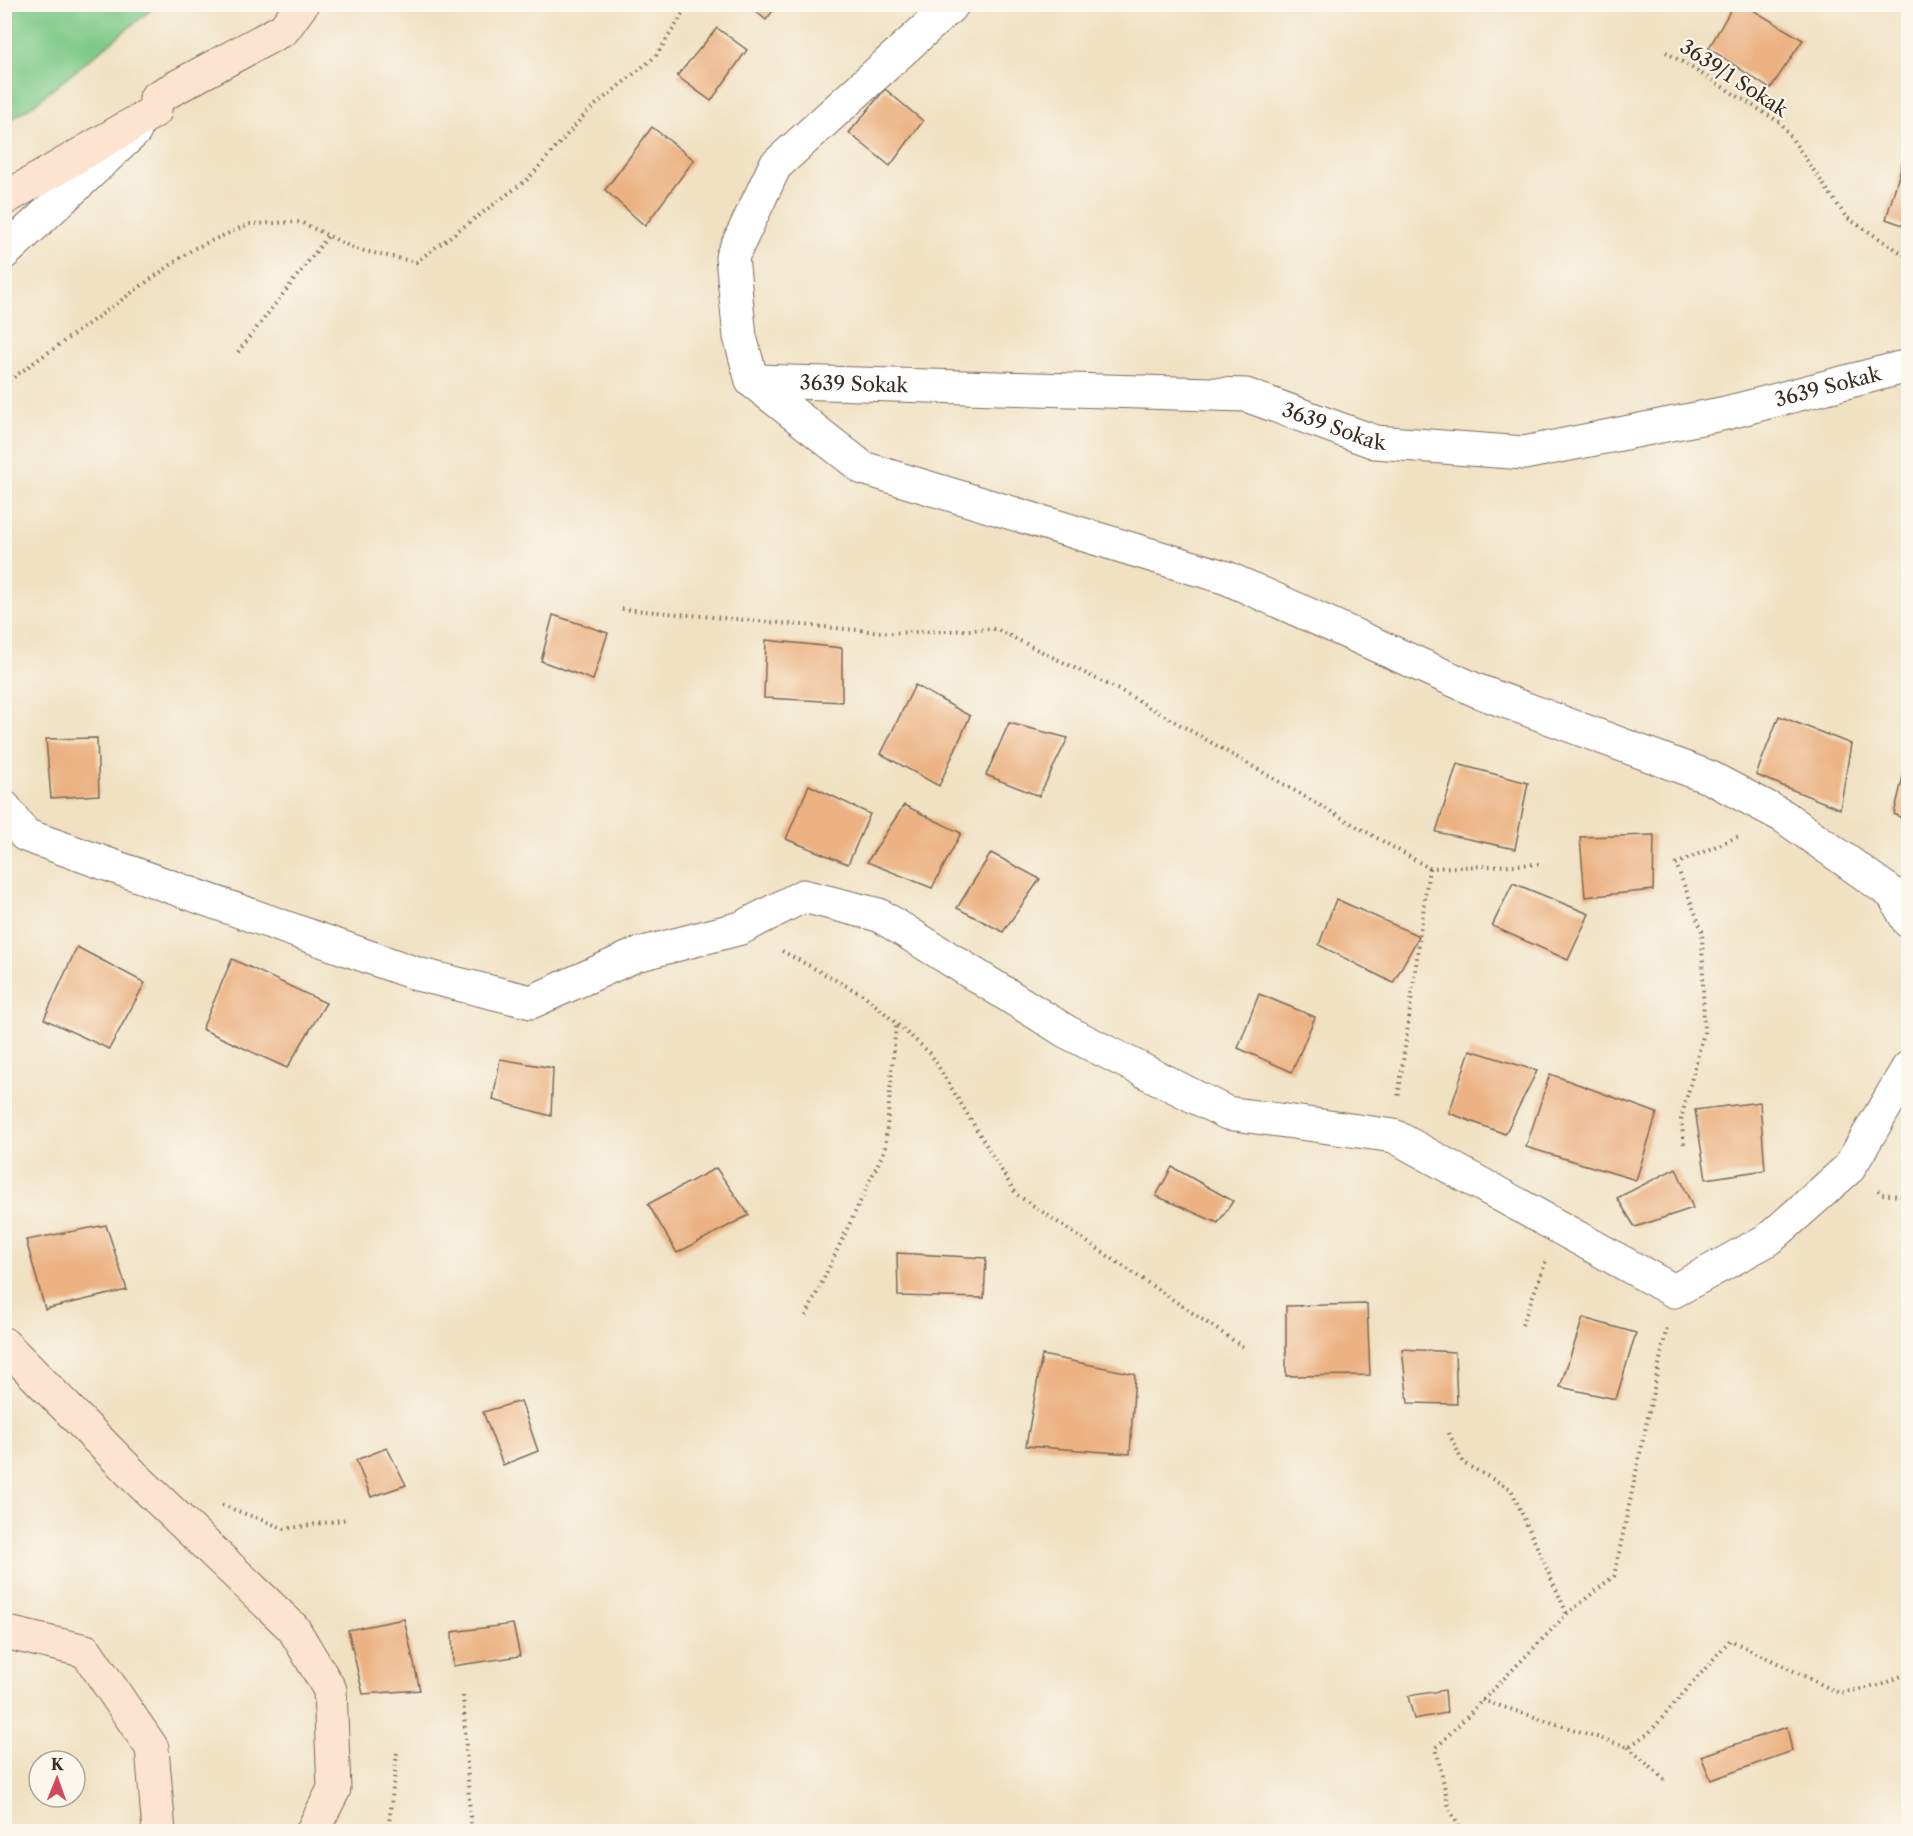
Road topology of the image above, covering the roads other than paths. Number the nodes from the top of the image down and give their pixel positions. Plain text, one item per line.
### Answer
1 (302, 4) edge
2 (953, 4) edge
3 (155, 111) junction
4 (4, 199) edge
5 (4, 253) edge
6 (1908, 366) edge
7 (752, 381) junction
8 (4, 807) edge
9 (1908, 921) edge
10 (1908, 1068) edge
11 (4, 1344) edge
12 (4, 1632) edge
13 (159, 1832) edge
14 (312, 1832) edge

1 - 3 street
2 - 7 street
3 - 4 street
3 - 5 street
6 - 7 street, 3639 Sokak
7 - 9 street
8 - 10 street
11 - 14 street
12 - 13 street

